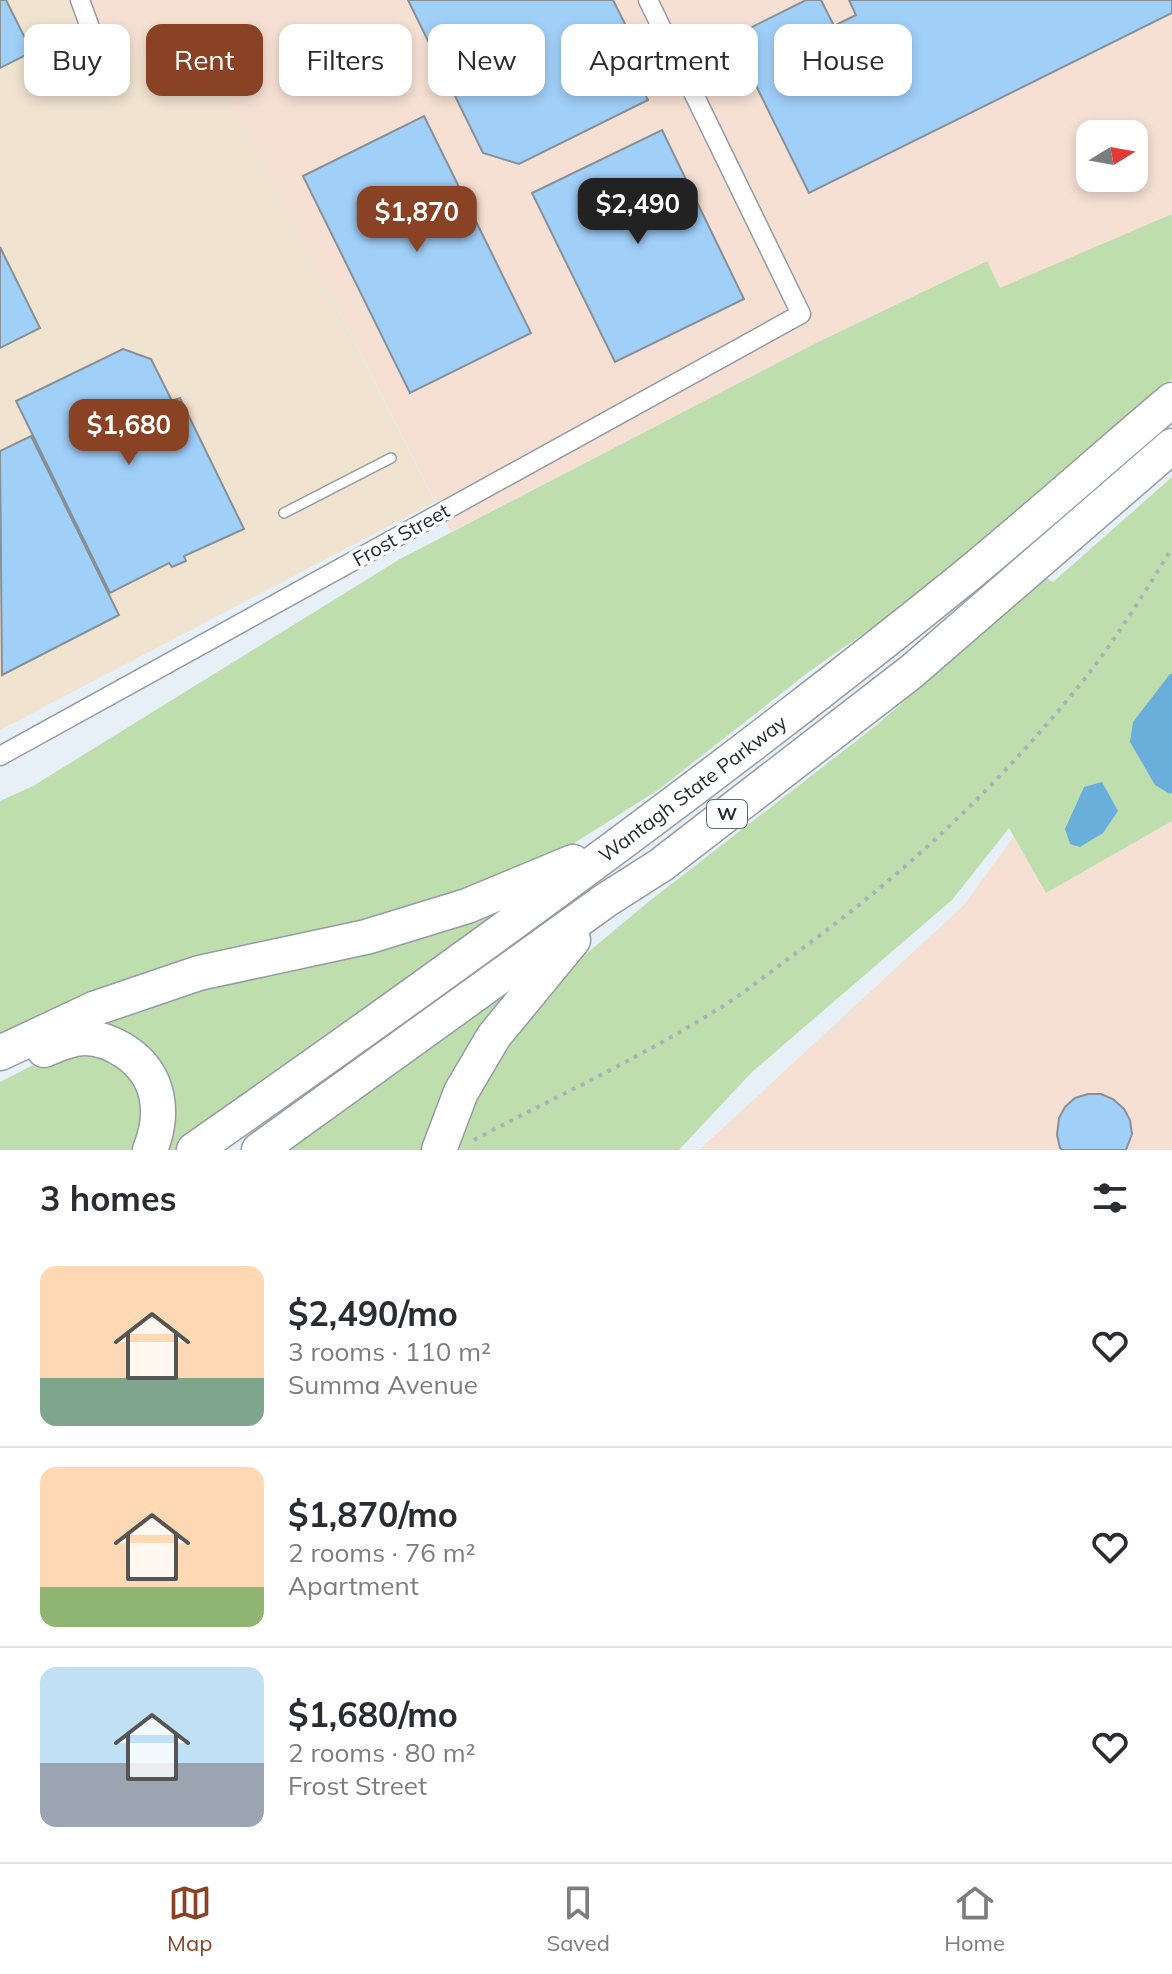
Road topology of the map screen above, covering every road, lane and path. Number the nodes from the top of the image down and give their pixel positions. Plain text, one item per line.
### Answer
1 (80, 0) edge
2 (648, 0) edge
3 (89, 24) edge
4 (1172, 400) edge
5 (1172, 446) edge
6 (391, 458) dead end
7 (284, 513) dead end
8 (1172, 548) edge
9 (0, 756) edge
10 (625, 841) junction
11 (606, 900) junction
12 (0, 1053) edge
13 (0, 1071) edge
14 (453, 1147) edge
15 (150, 1150) edge
16 (194, 1150) edge
17 (259, 1150) edge

1 - 3 street
2 - 9 street, Frost Street
4 - 10 highway, Wantagh State Parkway / W
5 - 11 highway, Wantagh State Parkway / W
6 - 7 lane
8 - 14 path
10 - 12 highway
10 - 16 highway, Wantagh State Parkway / W
11 - 14 highway
11 - 17 highway, Wantagh State Parkway / W
13 - 15 highway

